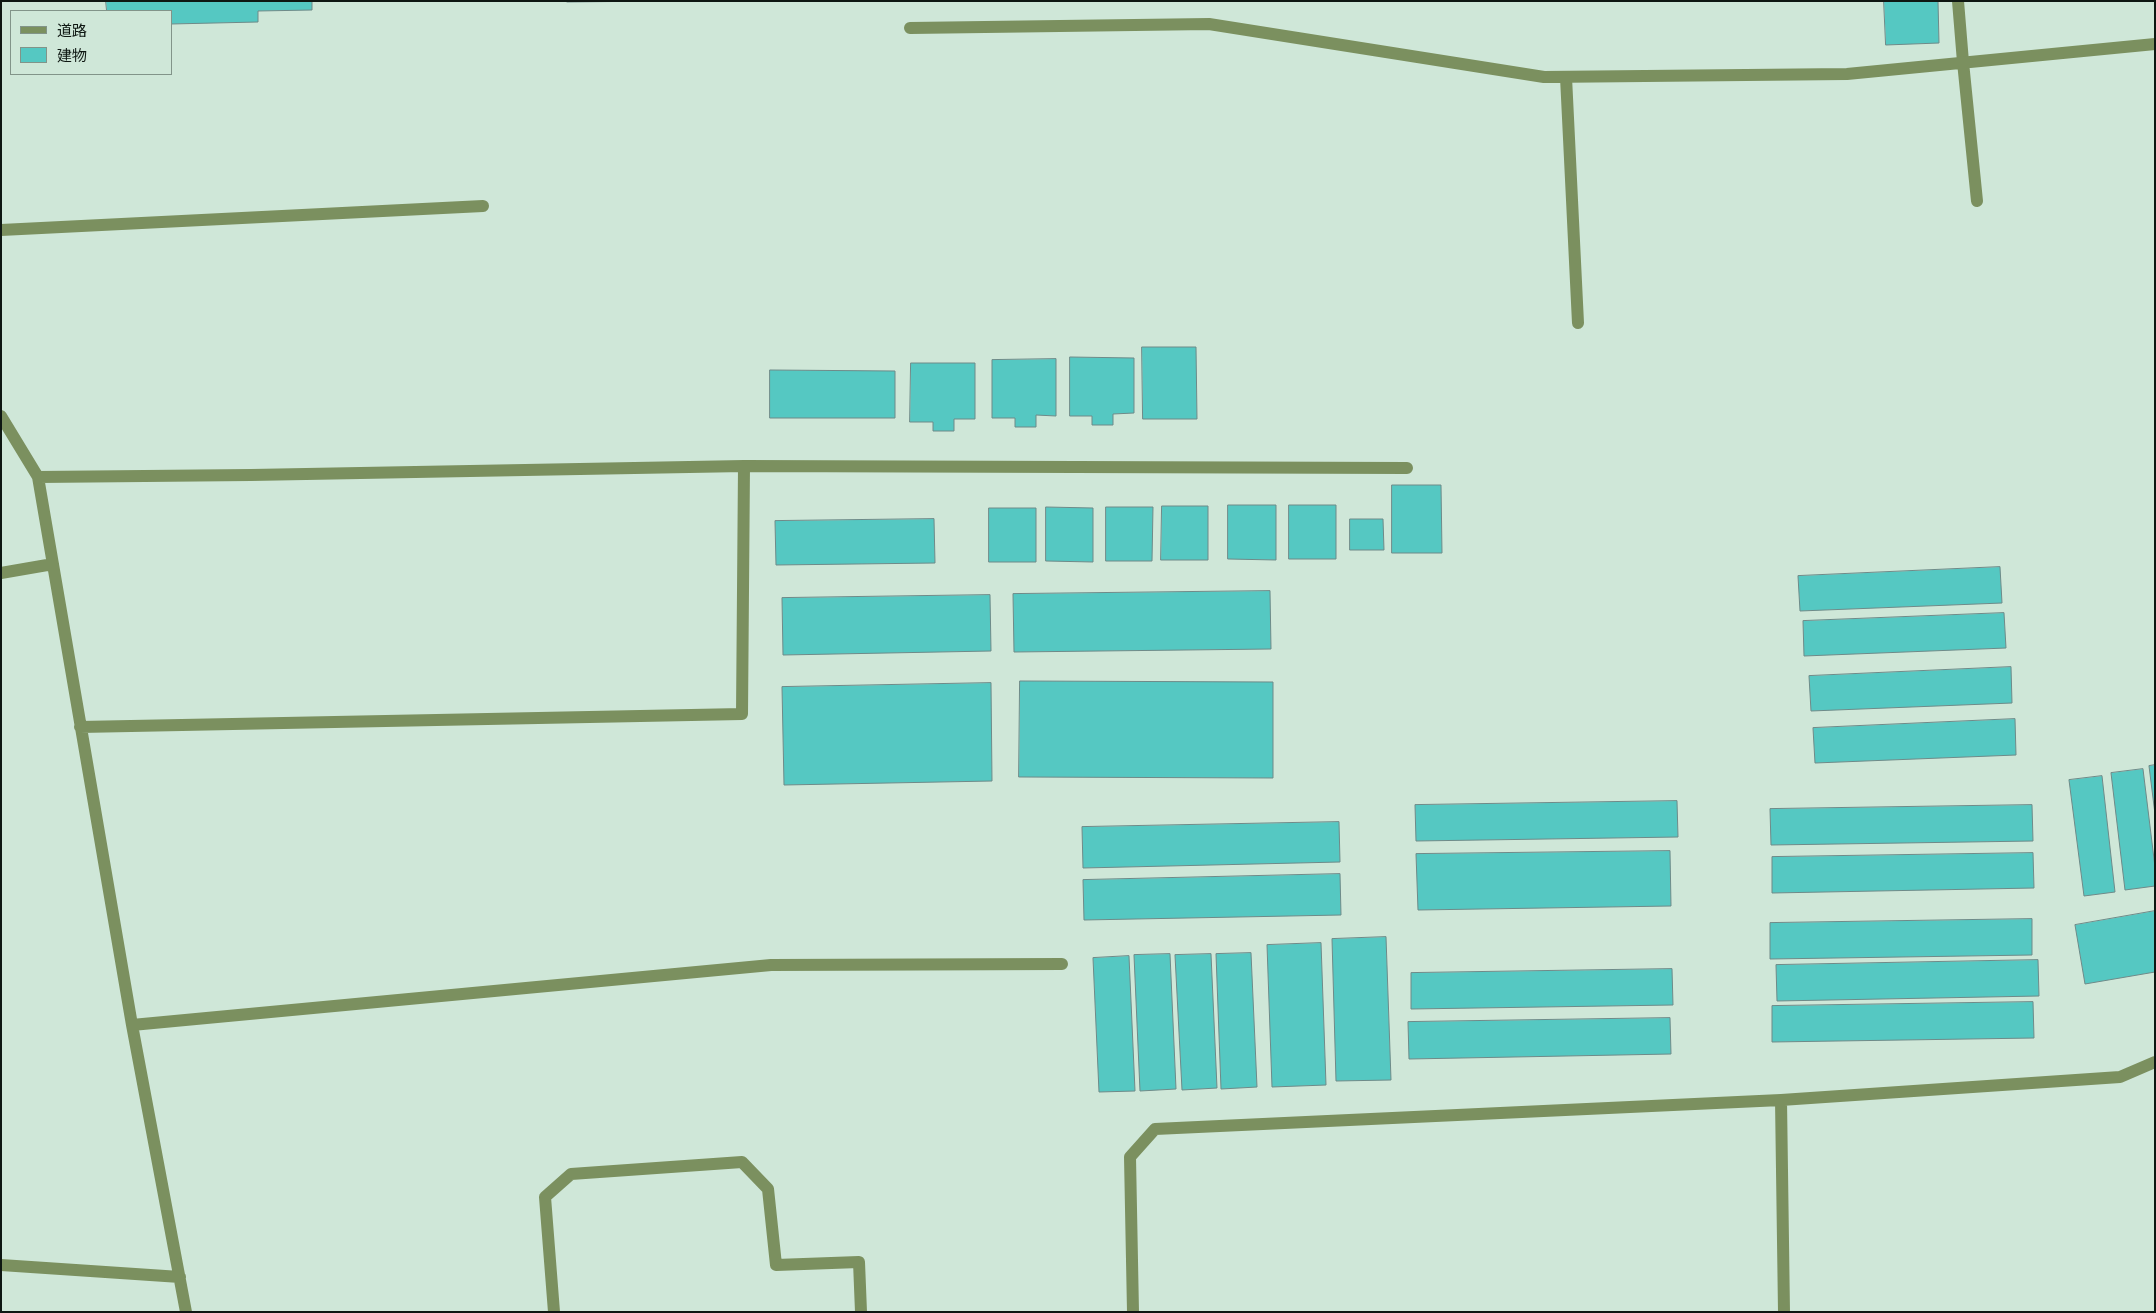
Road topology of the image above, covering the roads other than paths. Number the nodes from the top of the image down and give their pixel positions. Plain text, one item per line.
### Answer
1 (1958, 1) edge
2 (910, 28) dead end
3 (2155, 44) edge
4 (1963, 62) junction
5 (1566, 77) junction
6 (1977, 201) dead end
7 (483, 206) dead end
8 (1, 230) edge
9 (1578, 323) dead end
10 (1, 416) edge
11 (744, 466) junction
12 (1407, 468) dead end
13 (38, 477) junction
14 (53, 564) junction
15 (1, 574) edge
16 (80, 727) junction
17 (1062, 964) dead end
18 (132, 1025) junction
19 (2155, 1062) edge
20 (1781, 1100) junction
21 (1, 1265) edge
22 (180, 1277) junction
23 (186, 1312) edge
24 (554, 1312) edge
25 (862, 1312) edge
26 (1133, 1312) edge
27 (1784, 1312) edge

1 - 4 street
2 - 5 street
3 - 4 street
4 - 5 street
4 - 6 street
5 - 9 street
7 - 8 street
10 - 13 street
11 - 12 street
11 - 13 street
11 - 16 street
13 - 14 street
14 - 15 street
14 - 16 street
16 - 18 street
17 - 18 street
18 - 22 street
19 - 20 street
20 - 26 street
20 - 27 street
21 - 22 street
22 - 23 street
24 - 25 street

